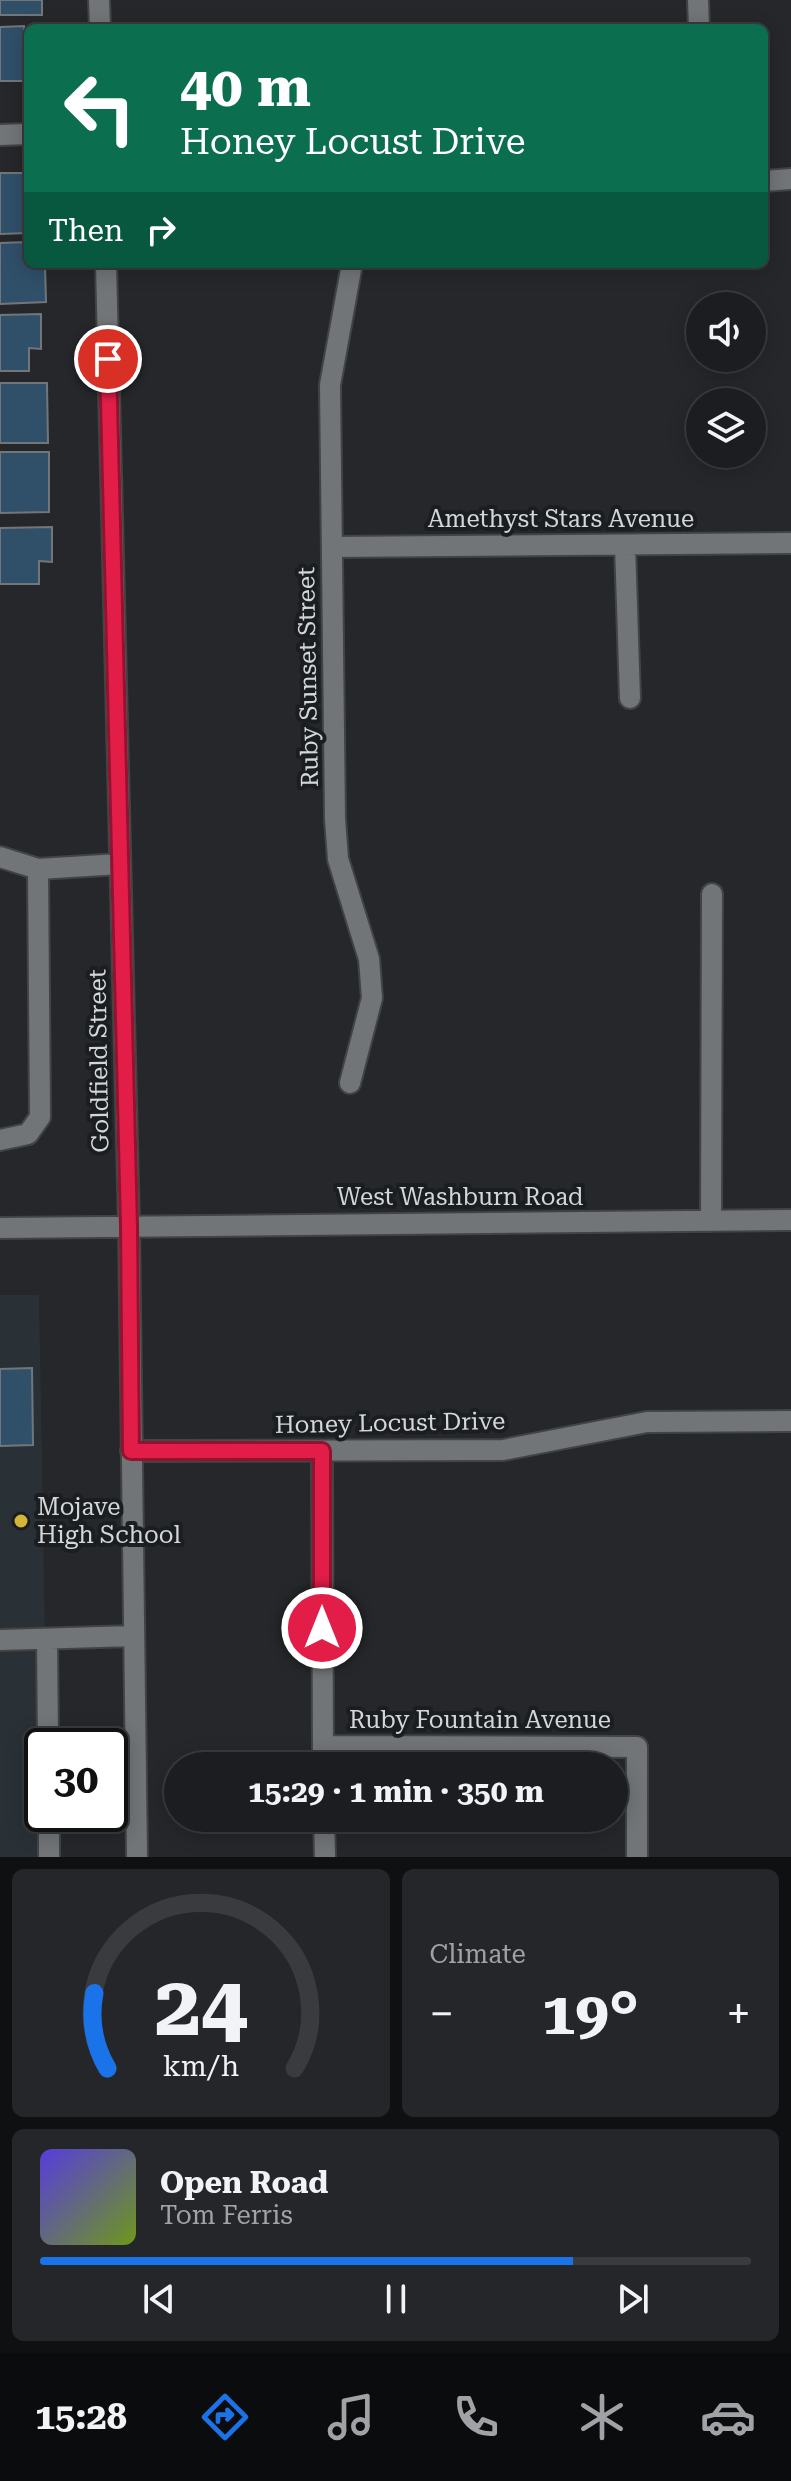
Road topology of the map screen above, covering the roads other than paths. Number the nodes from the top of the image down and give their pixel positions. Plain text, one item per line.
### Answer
1 (99, 0) edge
2 (698, 0) edge
3 (100, 24) edge
4 (699, 24) edge
5 (24, 134) edge
6 (0, 135) edge
7 (791, 179) edge
8 (768, 181) edge
9 (106, 268) edge
10 (351, 268) edge
11 (791, 543) edge
12 (625, 545) junction
13 (332, 547) junction
14 (630, 698) dead end
15 (0, 857) edge
16 (120, 864) junction
17 (38, 869) junction
18 (712, 894) dead end
19 (350, 1083) dead end
20 (0, 1140) edge
21 (791, 1220) edge
22 (711, 1221) junction
23 (129, 1226) junction
24 (0, 1228) edge
25 (791, 1421) edge
26 (131, 1451) junction
27 (322, 1451) junction
28 (133, 1636) junction
29 (47, 1639) junction
30 (0, 1640) edge
31 (48, 1728) edge
32 (323, 1752) edge
33 (463, 1752) edge
34 (49, 1832) edge
35 (324, 1832) edge
36 (49, 1857) edge
37 (137, 1857) edge
38 (325, 1857) edge
39 (637, 1857) edge

1 - 3 street
2 - 4 street
5 - 6 street
7 - 8 street
9 - 16 street, Goldfield Street
10 - 13 street, Ruby Sunset Street
11 - 12 street, Amethyst Stars Avenue
12 - 13 street, Amethyst Stars Avenue
12 - 14 street
13 - 19 street, Ruby Sunset Street
15 - 17 street
16 - 17 street
16 - 23 street, Goldfield Street
17 - 20 street
18 - 22 street
21 - 22 street, West Washburn Road
22 - 23 street, West Washburn Road
23 - 24 street, West Washburn Road
23 - 26 street, Goldfield Street
25 - 27 street, Honey Locust Drive
26 - 27 street, Honey Locust Drive
26 - 28 street, Goldfield Street
27 - 32 street
28 - 29 street
28 - 37 street, Goldfield Street
29 - 30 street
29 - 31 street
33 - 39 street, Ruby Fountain Avenue
34 - 36 street
35 - 38 street

